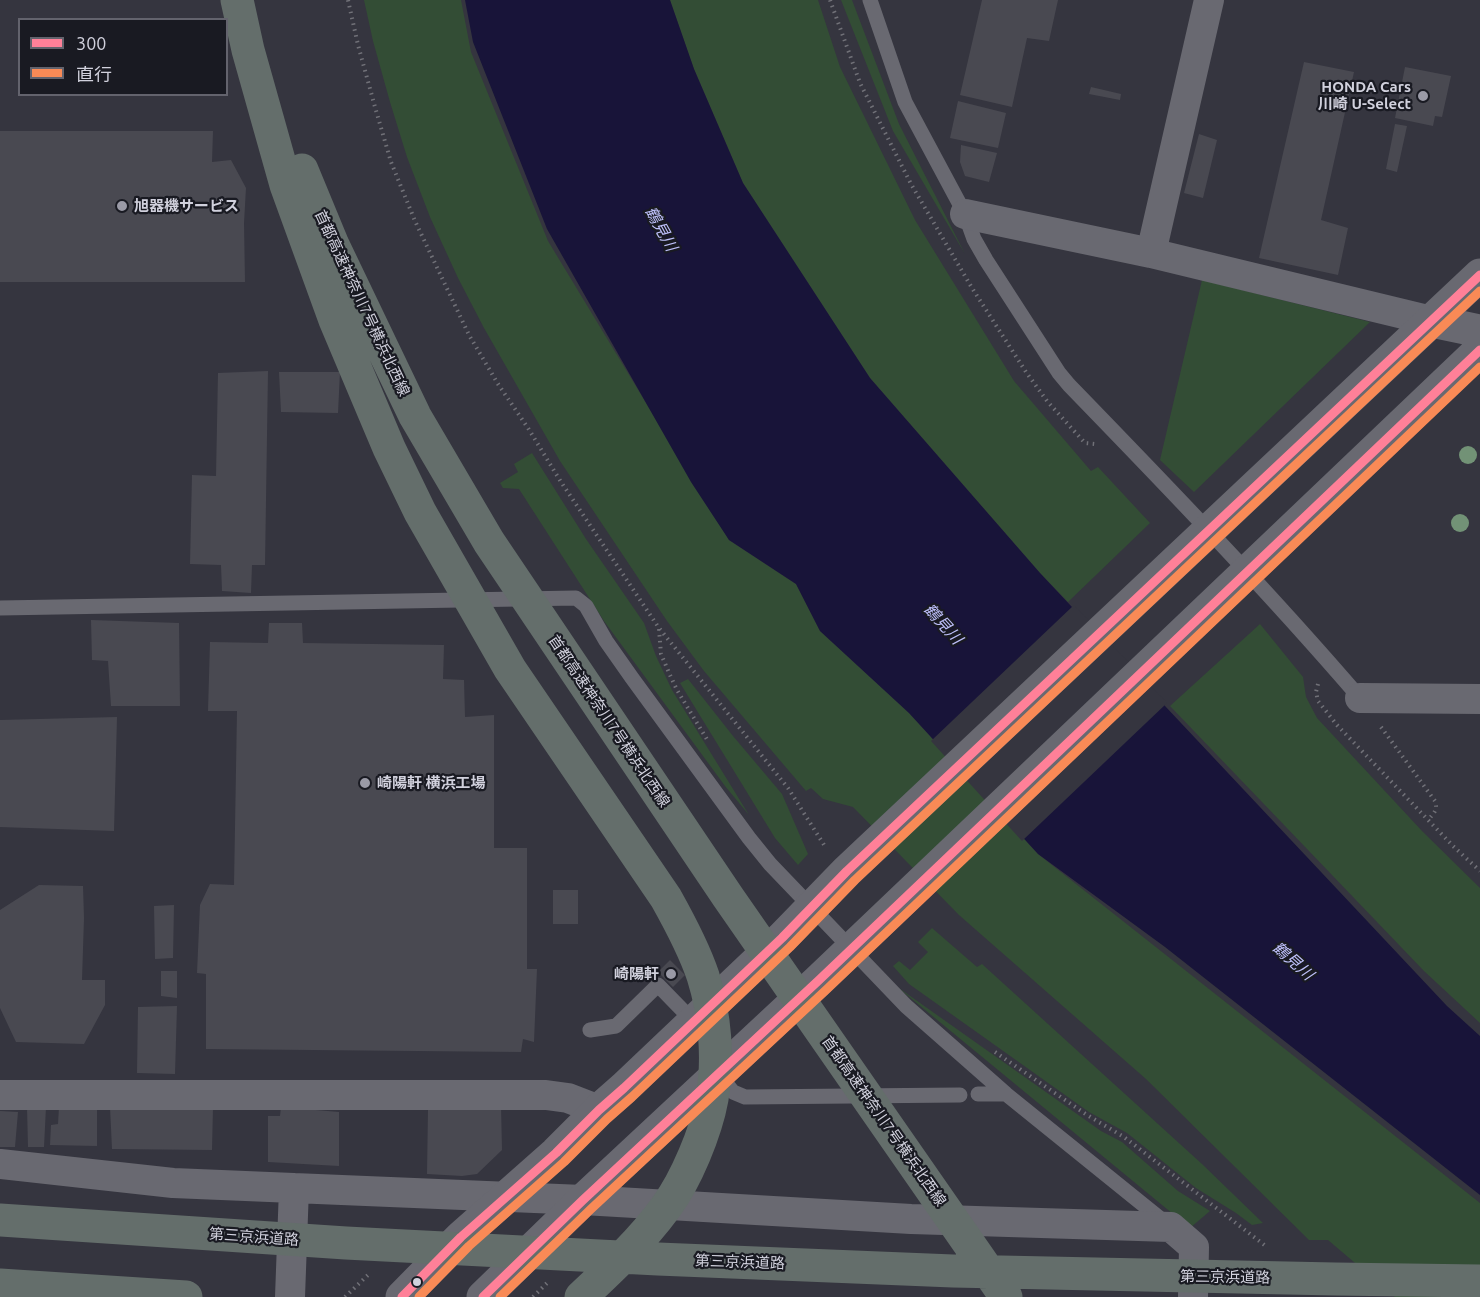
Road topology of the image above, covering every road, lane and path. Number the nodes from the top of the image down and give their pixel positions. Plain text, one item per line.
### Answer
1 (237, 0) edge
2 (249, 0) edge
3 (348, 0) edge
4 (870, 0) edge
5 (1209, 0) edge
6 (271, 109) junction
7 (965, 214) junction
8 (1151, 253) junction
9 (1480, 275) edge
10 (1432, 321) junction
11 (1480, 331) edge
12 (1480, 350) edge
13 (0, 608) edge
14 (658, 628) junction
15 (1360, 698) junction
16 (1480, 699) edge
17 (708, 741) dead end
18 (1428, 820) dead end
19 (823, 843) dead end
20 (694, 1022) junction
21 (590, 1030) dead end
22 (988, 1047) dead end
23 (719, 1074) junction
24 (978, 1094) dead end
25 (1006, 1094) junction
26 (0, 1095) edge
27 (960, 1095) dead end
28 (599, 1110) junction
29 (0, 1164) edge
30 (294, 1188) junction
31 (0, 1197) edge
32 (506, 1198) junction
33 (583, 1200) junction
34 (0, 1220) edge
35 (1171, 1227) junction
36 (346, 1243) junction
37 (1274, 1253) dead end
38 (1480, 1281) edge
39 (0, 1285) edge
40 (186, 1297) edge
41 (290, 1297) edge
42 (402, 1297) edge
43 (483, 1297) edge
44 (581, 1297) edge
45 (597, 1297) edge
46 (991, 1297) edge
47 (1006, 1297) edge
48 (1193, 1297) edge

1 - 6 highway
2 - 6 highway
3 - 14 path
4 - 7 lane
5 - 8 street
6 - 44 highway
6 - 45 highway
6 - 46 highway, 首都高速神奈川7号横浜北西線
6 - 47 highway, 首都高速神奈川7号横浜北西線
7 - 8 street
7 - 15 lane
8 - 10 street
9 - 10 street
10 - 11 street
10 - 20 street
12 - 23 street
13 - 25 lane
14 - 17 path
14 - 19 path
15 - 16 street
15 - 18 path
20 - 21 lane
20 - 28 street
22 - 37 path
23 - 27 lane
23 - 33 street
24 - 25 lane
25 - 35 lane
26 - 28 street
28 - 32 street
29 - 30 street
30 - 32 street
30 - 41 street
31 - 36 highway
32 - 33 street
32 - 42 street
33 - 35 street
33 - 43 street
34 - 36 highway, 第三京浜道路
35 - 48 street
36 - 38 highway, 第三京浜道路
39 - 40 highway

